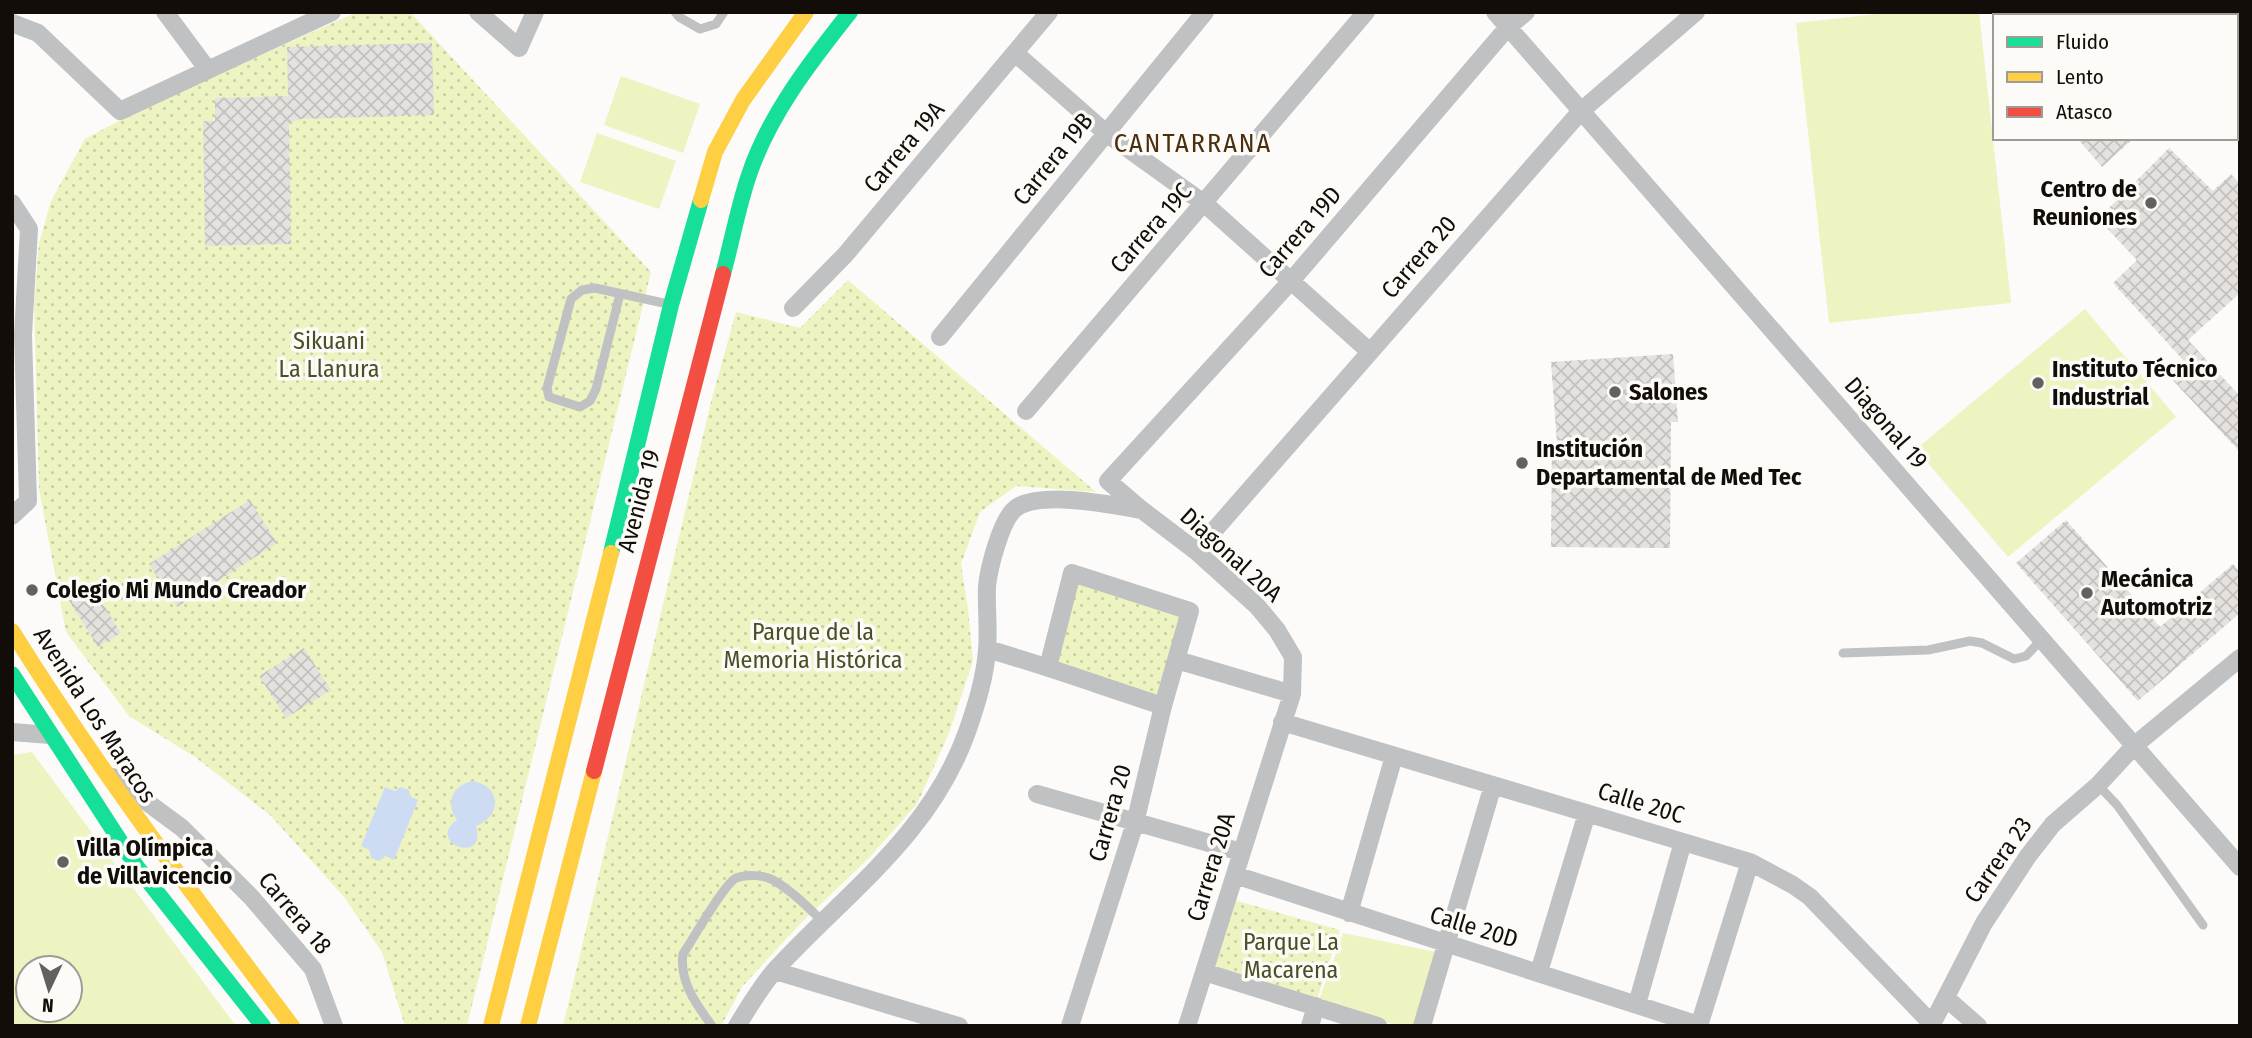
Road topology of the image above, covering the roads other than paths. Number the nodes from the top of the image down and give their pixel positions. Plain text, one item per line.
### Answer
1 (165, 12) edge
2 (332, 12) edge
3 (478, 12) edge
4 (535, 12) edge
5 (675, 12) edge
6 (724, 12) edge
7 (806, 12) edge
8 (850, 12) edge
9 (1048, 12) edge
10 (1205, 12) edge
11 (1367, 12) edge
12 (1495, 12) edge
13 (1526, 12) edge
14 (1696, 12) edge
15 (12, 23) edge
16 (1508, 27) junction
17 (1015, 53) junction
18 (208, 70) junction
19 (1581, 111) junction
20 (1106, 133) junction
21 (1205, 204) junction
22 (14, 208) edge
23 (1291, 281) junction
24 (620, 294) junction
25 (671, 305) junction
26 (793, 308) dead end
27 (940, 337) dead end
28 (18, 338) edge
29 (1369, 351) junction
30 (1026, 411) dead end
31 (1108, 481) joint
32 (1142, 510) junction
33 (12, 516) edge
34 (1196, 551) junction
35 (12, 631) edge
36 (2042, 639) junction
37 (987, 649) junction
38 (1843, 653) dead end
39 (2240, 658) edge
40 (1177, 660) junction
41 (1048, 667) junction
42 (12, 674) edge
43 (1293, 694) junction
44 (1163, 706) junction
45 (1282, 722) junction
46 (12, 732) edge
47 (50, 735) junction
48 (2135, 745) junction
49 (1394, 756) junction
50 (99, 766) junction
51 (1493, 785) junction
52 (2098, 785) junction
53 (1037, 794) dead end
54 (1587, 813) junction
55 (1135, 823) junction
56 (1683, 842) junction
57 (1241, 852) junction
58 (1751, 862) junction
59 (2240, 867) edge
60 (1235, 875) junction
61 (1349, 913) junction
62 (823, 922) junction
63 (2203, 925) dead end
64 (1445, 945) junction
65 (775, 971) junction
66 (1204, 972) junction
67 (1539, 972) junction
68 (1946, 998) junction
69 (1637, 1004) junction
70 (1316, 1006) junction
71 (1699, 1025) edge
72 (1932, 1025) edge
73 (263, 1026) edge
74 (292, 1026) edge
75 (334, 1026) edge
76 (491, 1026) edge
77 (528, 1026) edge
78 (712, 1026) edge
79 (737, 1026) edge
80 (959, 1026) edge
81 (1070, 1026) edge
82 (1187, 1026) edge
83 (1310, 1026) edge
84 (1378, 1026) edge
85 (1422, 1026) edge
86 (1978, 1026) edge

1 - 18 street
2 - 18 street
3 - 4 street
5 - 6 lane
7 - 25 main road, Avenida 19
8 - 77 main road, Avenida 19
9 - 17 street, Carrera 19A
10 - 20 street, Carrera 19B
11 - 21 street, Carrera 19C
12 - 16 street, Diagonal 19
13 - 16 street, Carrera 19D
14 - 19 street, Carrera 20
15 - 18 street
16 - 19 street, Diagonal 19
16 - 23 street, Carrera 19D
17 - 20 street
17 - 26 street, Carrera 19A
19 - 29 street, Carrera 20
19 - 36 street, Diagonal 19
20 - 21 street
20 - 27 street, Carrera 19B
21 - 23 street
21 - 30 street, Carrera 19C
22 - 28 street
23 - 29 street
23 - 31 street, Carrera 19D
24 - 24 lane
24 - 25 lane
25 - 76 main road, Avenida 19
28 - 33 street
29 - 34 street, Carrera 20
31 - 32 street, Diagonal 20A
32 - 34 street, Diagonal 20A
32 - 37 street
34 - 43 street, Diagonal 20A
35 - 50 main road, Avenida Los Maracos
36 - 38 lane
36 - 48 street, Diagonal 19
37 - 41 street
37 - 62 street
39 - 48 street, Carrera 23
40 - 41 street, Carrera 20
40 - 43 street
40 - 44 street, Carrera 20
41 - 44 street
42 - 47 main road, Avenida Los Maracos
43 - 45 street, Diagonal 20A
44 - 55 street, Carrera 20
45 - 49 street, Calle 20C
45 - 57 street, Carrera 20A
46 - 47 street
47 - 73 main road, Avenida Los Maracos
48 - 52 street, Carrera 23
48 - 59 street, Diagonal 19
49 - 51 street, Calle 20C
49 - 61 street
50 - 74 main road, Avenida Los Maracos
50 - 75 street, Carrera 18
51 - 54 street, Calle 20C
51 - 64 street
52 - 63 lane
52 - 68 street, Carrera 23
53 - 55 street
54 - 56 street, Calle 20C
54 - 67 street
55 - 57 street
55 - 81 street, Carrera 20
56 - 58 street, Calle 20C
56 - 69 street
57 - 60 street, Carrera 20A
58 - 71 street
58 - 72 street, Calle 20C
60 - 61 street, Calle 20D
60 - 66 street, Carrera 20A
61 - 64 street, Calle 20D
62 - 65 street
62 - 78 lane
64 - 67 street, Calle 20D
64 - 85 street
65 - 79 street
65 - 80 street
66 - 70 street
66 - 82 street, Carrera 20A
67 - 69 street, Calle 20D
68 - 72 street, Carrera 23
68 - 86 street
69 - 71 street, Calle 20D
70 - 83 street
70 - 84 street

